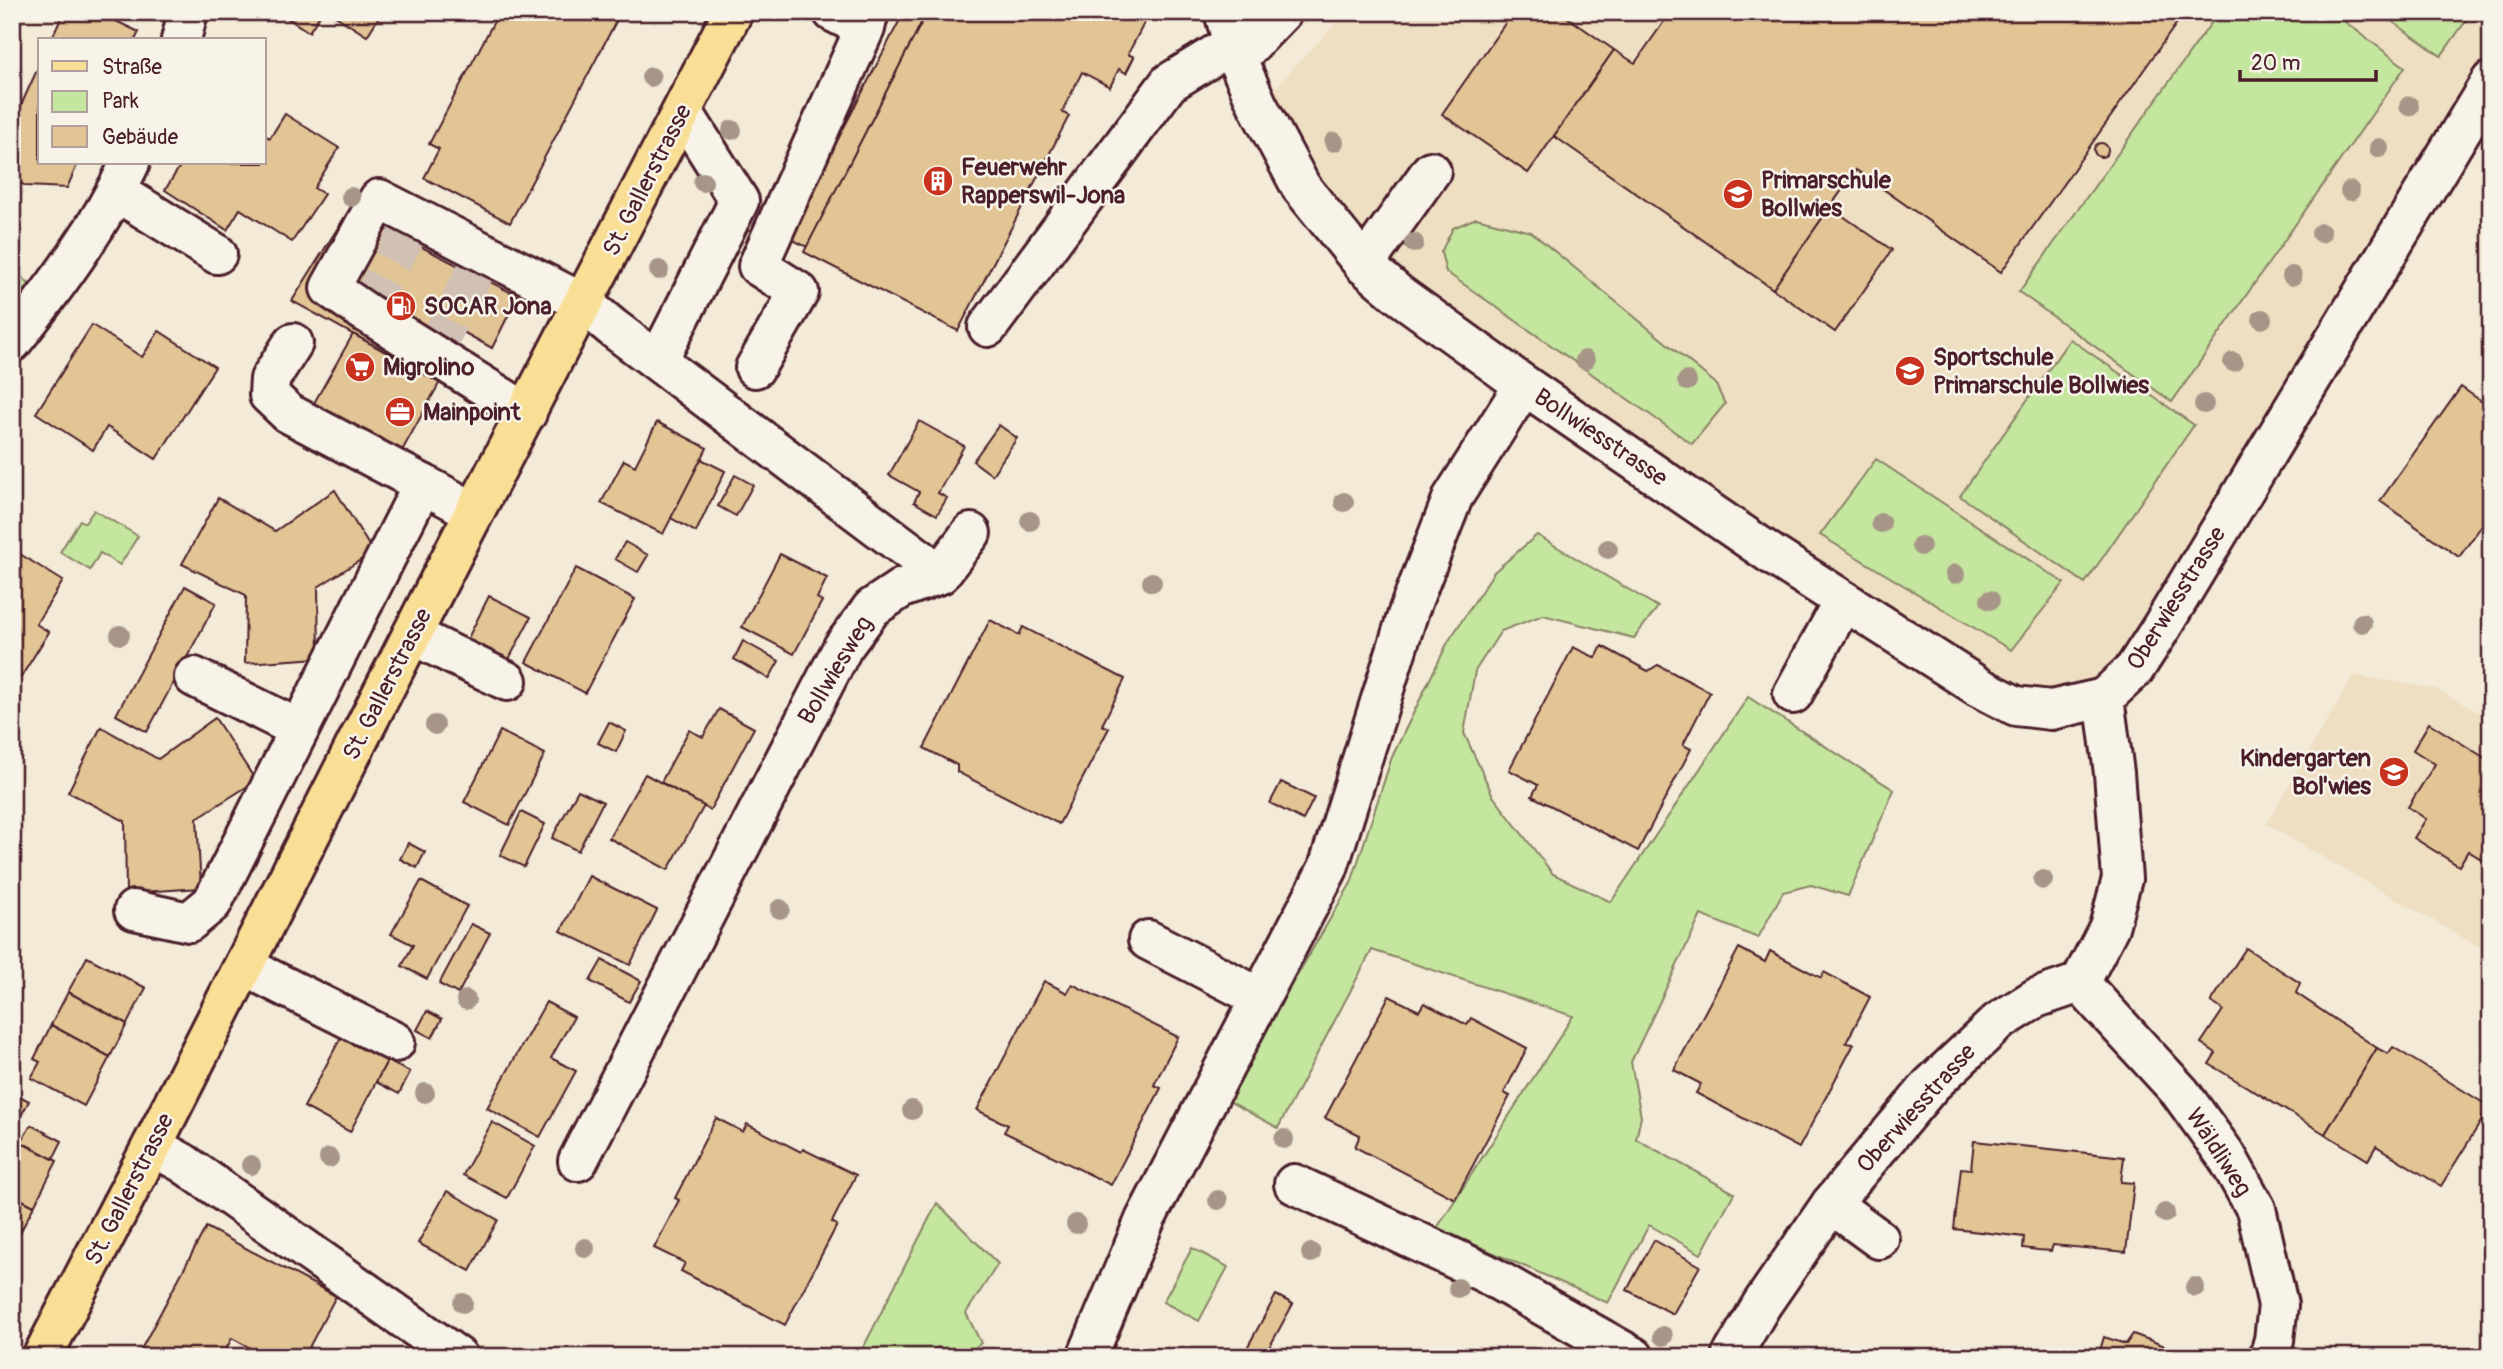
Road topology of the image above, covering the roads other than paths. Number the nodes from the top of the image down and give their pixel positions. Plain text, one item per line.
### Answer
1 (188, 12) edge
2 (733, 12) edge
3 (1282, 12) edge
4 (856, 17) edge
5 (182, 38) edge
6 (1232, 38) edge
7 (2491, 81) edge
8 (682, 112) junction
9 (1431, 171) dead end
10 (124, 177) edge
11 (217, 254) dead end
12 (1364, 265) junction
13 (583, 303) junction
14 (988, 327) dead end
15 (12, 342) edge
16 (293, 344) dead end
17 (658, 361) junction
18 (755, 368) dead end
19 (1524, 385) junction
20 (527, 413) junction
21 (422, 484) junction
22 (474, 512) junction
23 (971, 533) dead end
24 (940, 573) junction
25 (1843, 602) junction
26 (412, 635) junction
27 (194, 677) dead end
28 (507, 681) dead end
29 (1793, 694) dead end
30 (2104, 698) junction
31 (299, 729) junction
32 (134, 910) dead end
33 (1148, 940) dead end
34 (244, 966) junction
35 (2080, 983) junction
36 (1259, 997) junction
37 (395, 1042) dead end
38 (152, 1146) junction
39 (578, 1161) dead end
40 (1294, 1184) dead end
41 (1831, 1204) junction
42 (1879, 1239) dead end
43 (42, 1357) edge
44 (458, 1357) edge
45 (1087, 1357) edge
46 (1634, 1357) edge
47 (1731, 1357) edge
48 (2269, 1357) edge

1 - 5 street
2 - 8 main road, St. Gallerstrasse
3 - 6 street
4 - 18 street
6 - 12 street, Bollwiesstrasse
6 - 14 street
7 - 30 street, Oberwiesstrasse
8 - 13 main road, St. Gallerstrasse
8 - 17 street
9 - 12 street
10 - 11 street
10 - 15 street
12 - 19 street, Bollwiesstrasse
13 - 17 street
13 - 20 main road, St. Gallerstrasse
13 - 20 street
16 - 21 street
17 - 24 street
19 - 25 street, Bollwiesstrasse
19 - 36 street
20 - 22 main road, St. Gallerstrasse
21 - 22 street
21 - 31 street
22 - 26 main road, St. Gallerstrasse
23 - 24 street
24 - 39 street, Bollwiesweg
25 - 29 street
25 - 30 street, Bollwiesstrasse
26 - 28 street
26 - 34 main road, St. Gallerstrasse
27 - 31 street
30 - 35 street
31 - 32 street
33 - 36 street
34 - 37 street
34 - 38 main road, St. Gallerstrasse
35 - 41 street, Oberwiesstrasse
35 - 48 street, Wäldliweg
36 - 45 street
38 - 43 main road, St. Gallerstrasse
38 - 44 street
40 - 46 street
41 - 42 street
41 - 47 street, Oberwiesstrasse

